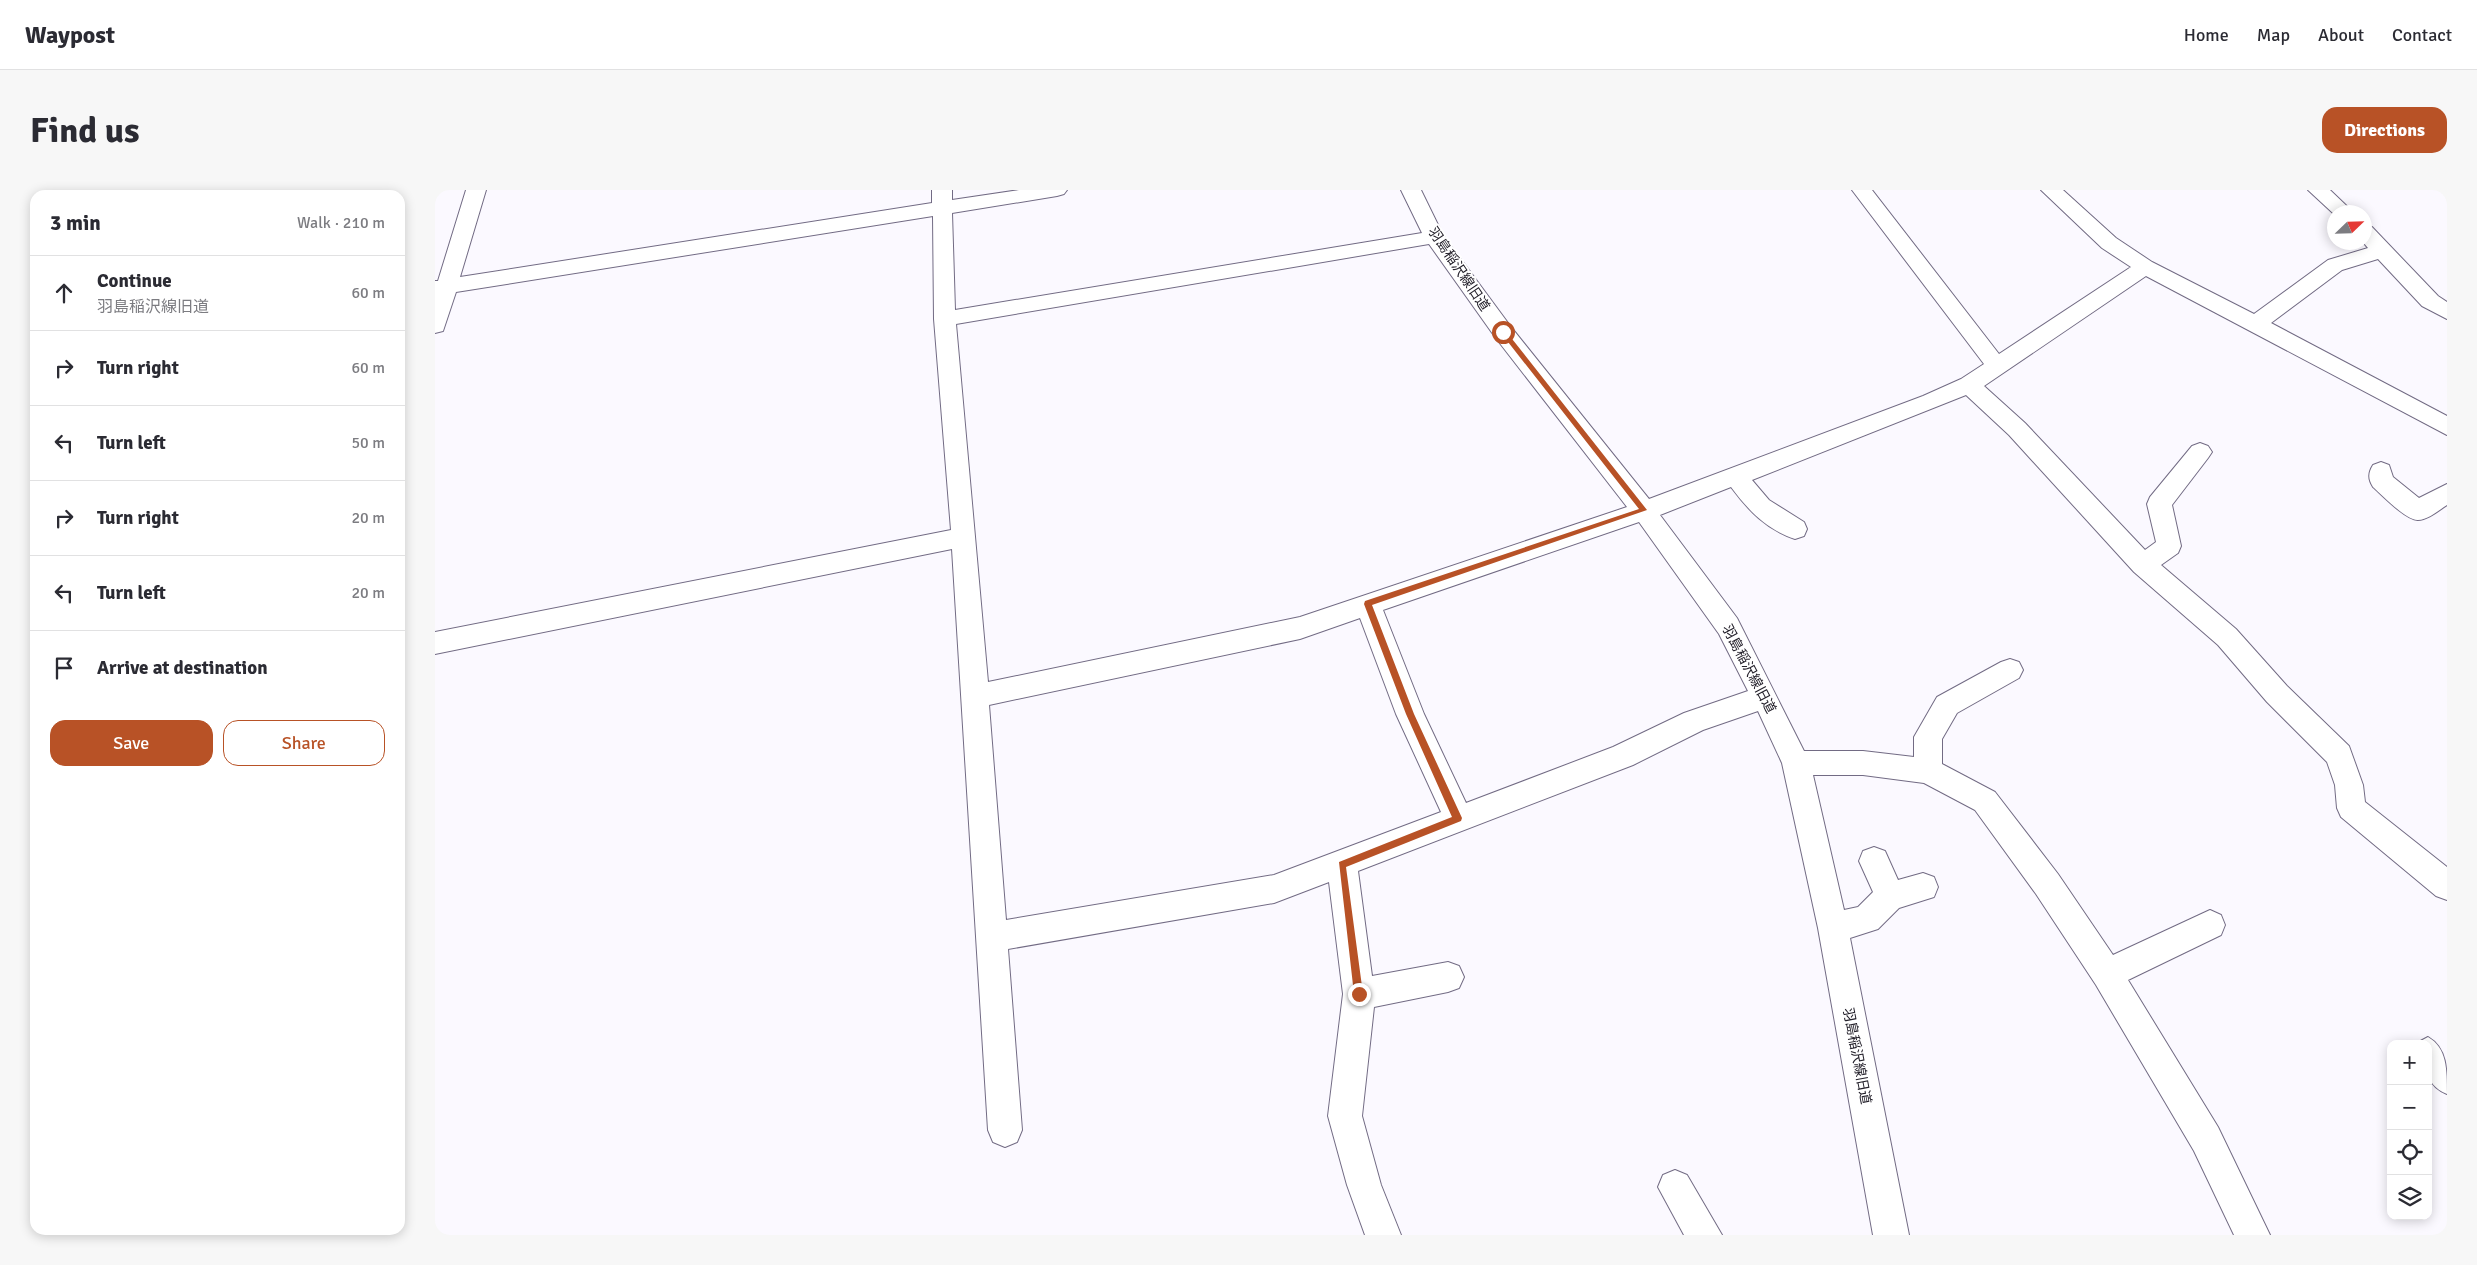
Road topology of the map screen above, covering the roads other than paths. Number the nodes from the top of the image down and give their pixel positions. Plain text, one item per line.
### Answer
1 (476, 190) edge
2 (1057, 190) edge
3 (1411, 190) edge
4 (1862, 190) edge
5 (2051, 190) edge
6 (2319, 190) edge
7 (942, 199) edge
8 (2335, 205) edge
9 (1435, 237) junction
10 (2372, 239) edge
11 (2383, 250) junction
12 (2145, 267) junction
13 (441, 288) edge
14 (2447, 312) edge
15 (945, 320) junction
16 (2255, 324) junction
17 (435, 326) edge
18 (1996, 366) junction
19 (1969, 385) junction
20 (2447, 427) edge
21 (2200, 452) dead end
22 (2381, 471) dead end
23 (1735, 475) junction
24 (2447, 493) edge
25 (1644, 510) junction
26 (1795, 529) dead end
27 (964, 538) junction
28 (2143, 564) junction
29 (1368, 604) junction
30 (435, 642) edge
31 (2010, 670) dead end
32 (975, 696) junction
33 (1765, 696) junction
34 (1796, 763) junction
35 (1928, 771) junction
36 (1458, 818) junction
37 (1874, 861) dead end
38 (1342, 864) junction
39 (2447, 886) edge
40 (1923, 887) dead end
41 (1890, 896) junction
42 (2210, 926) dead end
43 (1833, 928) junction
44 (992, 937) junction
45 (2107, 974) junction
46 (1448, 977) dead end
47 (1359, 994) junction
48 (2432, 1058) edge
49 (2447, 1077) edge
50 (1005, 1130) dead end
51 (1675, 1187) dead end
52 (1383, 1235) edge
53 (1704, 1235) edge
54 (1891, 1235) edge
55 (2252, 1235) edge

1 - 13 street
2 - 7 street
3 - 9 street, 羽島稲沢線旧道
4 - 18 street
5 - 12 street
6 - 8 street
7 - 13 street
7 - 15 street
9 - 15 street
9 - 25 street, 羽島稲沢線旧道
10 - 11 street
11 - 14 street
11 - 16 street
12 - 16 street
12 - 18 street
13 - 17 street
15 - 27 street
16 - 20 street
18 - 19 street
19 - 23 street
19 - 28 street
21 - 28 street
22 - 24 street
23 - 25 street
23 - 26 street
25 - 29 street
25 - 33 street, 羽島稲沢線旧道
27 - 30 street
27 - 32 street
28 - 39 street
29 - 32 street
29 - 36 street
31 - 35 street
32 - 44 street
33 - 34 street, 羽島稲沢線旧道
33 - 36 street
34 - 35 street
34 - 43 street, 羽島稲沢線旧道
35 - 45 street
36 - 38 street
37 - 41 street
38 - 44 street
38 - 47 street
40 - 41 street
41 - 43 street
42 - 45 street
43 - 54 street, 羽島稲沢線旧道
44 - 50 street
45 - 55 street
46 - 47 street
47 - 52 street
48 - 49 street
51 - 53 street

